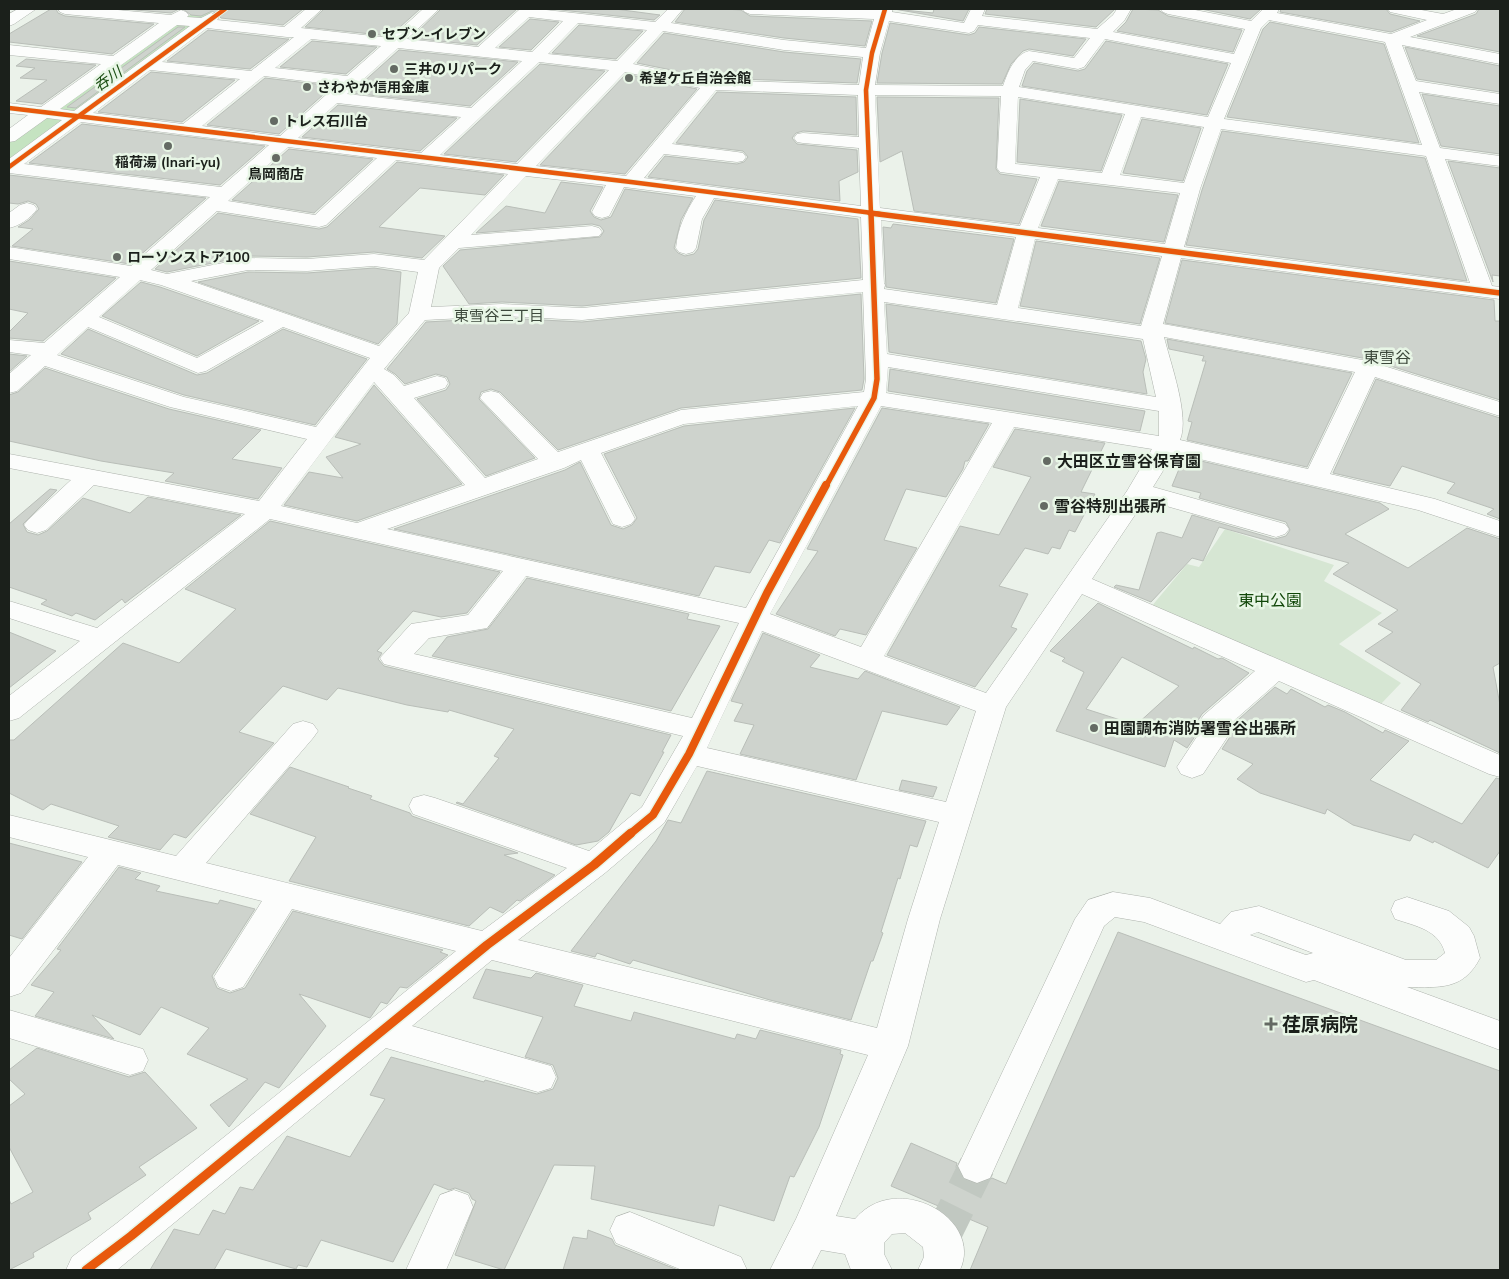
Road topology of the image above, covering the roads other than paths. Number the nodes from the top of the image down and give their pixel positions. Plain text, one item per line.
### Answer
1 (28, 9) edge
2 (65, 9) edge
3 (225, 9) edge
4 (315, 9) edge
5 (432, 9) edge
6 (676, 9) edge
7 (750, 9) edge
8 (1124, 9) edge
9 (1168, 9) edge
10 (1395, 9) edge
11 (1470, 9) edge
12 (527, 11) edge
13 (884, 12) edge
14 (975, 14) edge
15 (182, 16) edge
16 (1264, 17) edge
17 (574, 18) junction
18 (1444, 19) junction
19 (9, 21) edge
20 (203, 23) junction
21 (659, 27) junction
22 (287, 32) junction
23 (308, 34) junction
24 (1101, 34) junction
25 (1392, 39) junction
26 (395, 43) junction
27 (9, 50) edge
28 (483, 51) junction
29 (872, 53) junction
30 (536, 57) junction
31 (1500, 59) edge
32 (1240, 60) junction
33 (116, 62) junction
34 (146, 64) junction
35 (621, 66) junction
36 (258, 73) junction
37 (349, 81) junction
38 (1409, 84) junction
39 (711, 85) junction
40 (866, 90) junction
41 (1010, 91) junction
42 (331, 97) junction
43 (1500, 99) edge
44 (9, 108) edge
45 (1135, 111) junction
46 (47, 112) junction
47 (474, 113) junction
48 (74, 116) junction
49 (1214, 123) junction
50 (187, 129) junction
51 (9, 137) edge
52 (804, 138) dead end
53 (282, 141) junction
54 (869, 143) junction
55 (661, 148) junction
56 (1433, 152) junction
57 (392, 154) junction
58 (737, 157) dead end
59 (425, 159) junction
60 (1500, 161) edge
61 (9, 167) edge
62 (520, 170) junction
63 (1051, 173) junction
64 (1109, 179) junction
65 (624, 182) junction
66 (1191, 188) junction
67 (708, 193) junction
68 (218, 198) junction
69 (27, 209) dead end
70 (602, 212) dead end
71 (871, 213) junction
72 (9, 222) edge
73 (592, 232) dead end
74 (1027, 232) junction
75 (453, 242) junction
76 (686, 248) dead end
77 (1174, 250) junction
78 (9, 253) edge
79 (429, 267) junction
80 (136, 272) junction
81 (167, 280) junction
82 (875, 289) junction
83 (1492, 291) edge
84 (1006, 313) junction
85 (419, 314) junction
86 (84, 318) junction
87 (280, 320) junction
88 (1151, 331) junction
89 (9, 346) edge
90 (45, 354) junction
91 (877, 359) junction
92 (376, 363) junction
93 (1368, 368) junction
94 (437, 383) dead end
95 (9, 386) edge
96 (399, 395) junction
97 (491, 398) dead end
98 (874, 398) junction
99 (1170, 406) junction
100 (1500, 409) edge
101 (1007, 418) junction
102 (321, 435) junction
103 (1167, 444) junction
104 (588, 451) junction
105 (9, 461) edge
106 (555, 463) junction
107 (89, 476) junction
108 (1316, 478) junction
109 (482, 488) junction
110 (1139, 491) junction
111 (265, 510) junction
112 (622, 519) dead end
113 (37, 525) dead end
114 (1276, 529) dead end
115 (1500, 530) edge
116 (357, 531) junction
117 (519, 567) junction
118 (1077, 582) junction
119 (9, 609) edge
120 (754, 618) junction
121 (101, 639) junction
122 (868, 659) junction
123 (1275, 669) junction
124 (992, 706) junction
125 (9, 711) edge
126 (303, 731) dead end
127 (694, 742) junction
128 (1192, 767) dead end
129 (1500, 767) edge
130 (424, 806) dead end
131 (956, 815) junction
132 (9, 826) edge
133 (111, 852) junction
134 (594, 865) junction
135 (183, 869) junction
136 (284, 894) junction
137 (1406, 910) dead end
138 (1226, 939) junction
139 (487, 945) junction
140 (231, 977) dead end
141 (9, 983) edge
142 (9, 1024) edge
143 (380, 1032) junction
144 (1500, 1036) edge
145 (890, 1046) junction
146 (130, 1060) dead end
147 (538, 1077) dead end
148 (977, 1166) tunnel mouth
149 (454, 1207) dead end
150 (630, 1230) dead end
151 (811, 1230) junction
152 (868, 1255) edge
153 (86, 1270) edge
154 (426, 1270) edge
155 (727, 1270) edge
156 (790, 1270) edge
157 (938, 1270) edge

1 - 19 street
2 - 15 street
3 - 20 street
4 - 22 street
5 - 26 street
6 - 21 street
7 - 13 street
8 - 24 street
9 - 16 street
10 - 18 street
11 - 18 street
12 - 17 street
12 - 28 street
13 - 14 street
13 - 29 street
14 - 24 street
15 - 20 street
15 - 33 street
16 - 25 street
16 - 32 street
17 - 21 street
17 - 30 street
18 - 25 street
20 - 22 street
20 - 34 street
21 - 29 street
21 - 35 street
22 - 23 street
23 - 26 street
23 - 36 street
24 - 32 street
24 - 41 street
25 - 31 street
25 - 38 street
26 - 28 street
26 - 37 street
27 - 33 street
28 - 30 street
29 - 40 street
30 - 35 street
30 - 47 street
32 - 49 street
33 - 46 street
34 - 36 street
34 - 48 street
35 - 39 street
35 - 62 street
36 - 37 street
36 - 50 street
37 - 42 street
38 - 43 street
38 - 56 street
39 - 40 street
39 - 55 street
40 - 41 street
40 - 54 street
41 - 45 street
41 - 63 street
42 - 47 street
42 - 53 street
44 - 46 street
45 - 49 street
45 - 64 street
46 - 48 street
46 - 51 street
47 - 59 street
48 - 50 street
48 - 61 street
49 - 56 street
49 - 66 street
50 - 53 street
52 - 54 street
53 - 57 street
53 - 68 street
54 - 71 street
55 - 58 street
55 - 65 street
56 - 60 street
56 - 83 street
57 - 59 street
57 - 68 street
59 - 62 street
61 - 68 street
62 - 65 street
62 - 75 street
63 - 64 street
63 - 74 street
64 - 66 street
65 - 67 street
65 - 70 street
66 - 77 street
67 - 71 street
67 - 76 street
68 - 80 street
69 - 72 street
71 - 74 street
71 - 82 street
73 - 75 street
74 - 77 street
74 - 84 street
75 - 79 street
77 - 83 street
77 - 88 street
78 - 80 street
79 - 81 street
79 - 85 street
80 - 81 street
80 - 86 street
81 - 87 street
82 - 84 street
82 - 85 street
82 - 91 street
84 - 88 street
85 - 92 street
86 - 87 street
86 - 90 street
87 - 92 street
88 - 93 street
88 - 99 street
89 - 90 street
90 - 95 street
90 - 102 street
91 - 98 street
91 - 99 street
92 - 96 street
92 - 102 street
93 - 100 street
93 - 108 street
94 - 96 street
96 - 109 street
97 - 106 street
98 - 101 street
98 - 104 street
98 - 120 street
99 - 103 street
101 - 103 street
101 - 122 street
102 - 111 street
103 - 108 street
103 - 110 street
104 - 106 street
104 - 112 street
105 - 107 street
106 - 109 street
107 - 111 street
107 - 113 street
108 - 115 street
109 - 116 street
110 - 114 street
110 - 118 street
111 - 116 street
111 - 121 street
116 - 117 street
117 - 120 street
117 - 127 street
118 - 123 street
118 - 124 street
119 - 121 street
120 - 122 street
120 - 127 street
121 - 125 street
122 - 124 street
123 - 128 street
123 - 129 street
124 - 131 street
126 - 135 street
127 - 131 street
127 - 134 street
130 - 134 street
131 - 145 street
132 - 133 street
133 - 135 street
133 - 141 street
134 - 139 street
135 - 136 street
136 - 139 street
136 - 140 street
137 - 138 street
138 - 144 street
138 - 148 street
139 - 143 street
139 - 145 street
142 - 146 street
143 - 147 street
143 - 153 street
145 - 151 street
149 - 154 street
150 - 155 street
151 - 152 street
151 - 156 street
152 - 157 street

